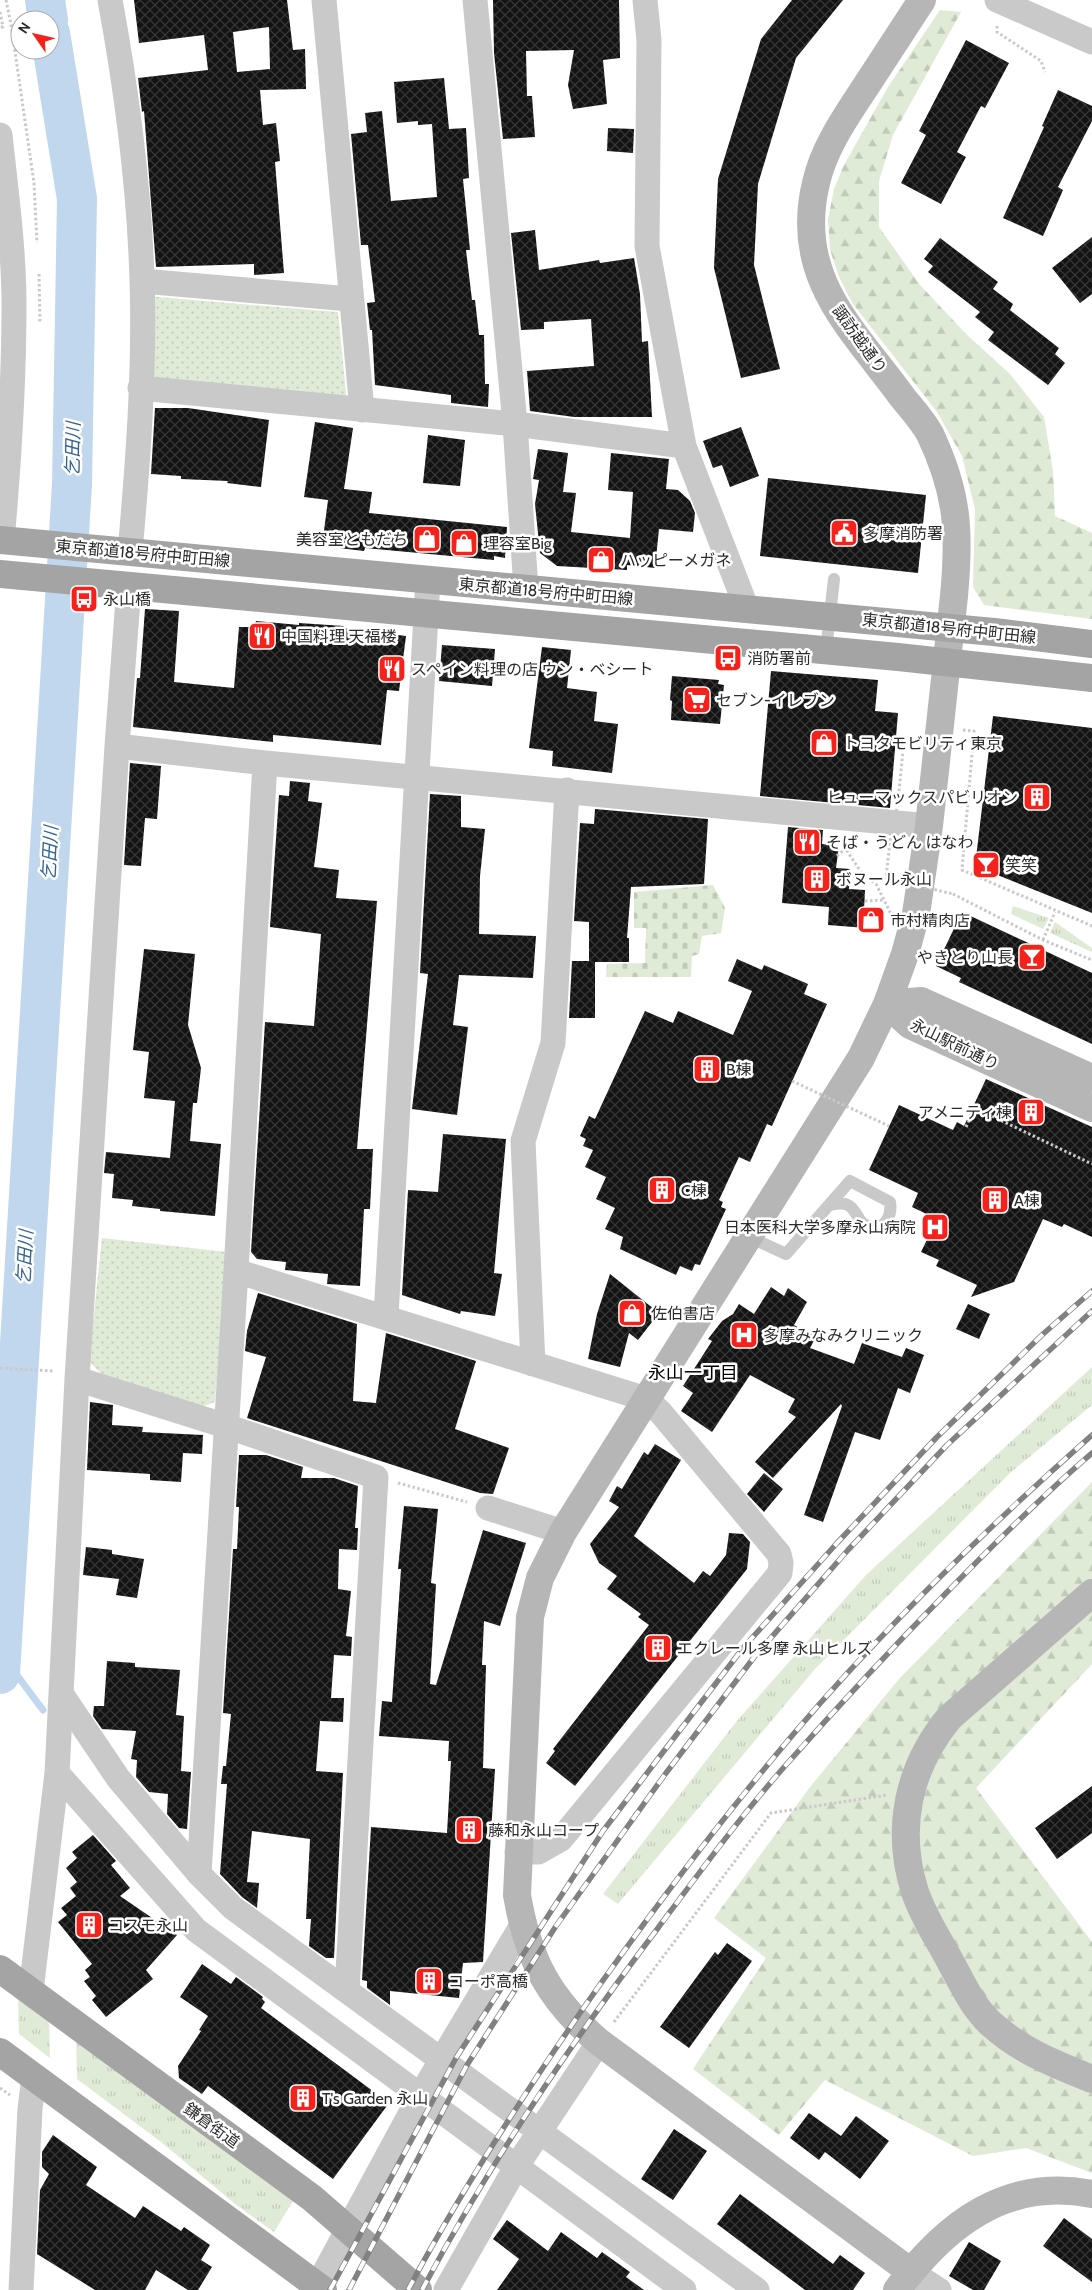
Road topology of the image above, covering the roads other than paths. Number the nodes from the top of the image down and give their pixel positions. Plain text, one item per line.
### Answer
1 (110, 0) edge
2 (324, 0) edge
3 (475, 0) edge
4 (645, 0) edge
5 (922, 0) edge
6 (997, 12) edge
7 (1092, 42) edge
8 (0, 135) edge
9 (142, 280) junction
10 (350, 299) junction
11 (140, 388) junction
12 (362, 410) junction
13 (515, 424) junction
14 (684, 446) junction
15 (9, 541) edge
16 (122, 552) junction
17 (10, 575) edge
18 (834, 579) dead end
19 (428, 580) junction
20 (120, 585) junction
21 (526, 589) junction
22 (748, 609) junction
23 (426, 614) junction
24 (830, 617) junction
25 (950, 628) junction
26 (1092, 644) edge
27 (826, 650) junction
28 (946, 662) junction
29 (1092, 678) edge
30 (117, 746) junction
31 (265, 763) junction
32 (415, 776) junction
33 (567, 790) junction
34 (929, 826) junction
35 (887, 1004) junction
36 (1046, 1058) junction
37 (1092, 1078) edge
38 (1035, 1082) junction
39 (1092, 1108) edge
40 (829, 1205) junction
41 (749, 1237) junction
42 (236, 1272) junction
43 (386, 1316) junction
44 (533, 1364) junction
45 (69, 1375) junction
46 (646, 1399) junction
47 (226, 1426) junction
48 (488, 1508) road end
49 (563, 1532) junction
50 (1092, 1593) edge
51 (62, 1694) junction
52 (57, 1773) junction
53 (517, 1852) junction
54 (199, 1874) junction
55 (522, 1925) junction
56 (15, 1980) edge
57 (347, 1990) junction
58 (599, 2042) junction
59 (442, 2058) junction
60 (17, 2064) edge
61 (1092, 2079) edge
62 (420, 2096) junction
63 (539, 2132) junction
64 (516, 2167) junction
65 (1092, 2194) edge
66 (347, 2228) junction
67 (904, 2281) edge
68 (318, 2289) edge
69 (21, 2290) edge
70 (418, 2290) edge
71 (446, 2290) edge
72 (684, 2290) edge
73 (757, 2290) edge
74 (939, 2290) edge

1 - 9 street
2 - 10 street
3 - 13 street
4 - 14 street
5 - 25 street, 諏訪越通り
6 - 7 street
8 - 15 street
9 - 10 street
9 - 11 street
10 - 12 street
11 - 12 street
11 - 16 street
12 - 13 street
13 - 14 street
13 - 21 street
14 - 22 street
15 - 16 main road, 東京都道18号府中町田線
16 - 19 main road, 東京都道18号府中町田線
17 - 20 main road, 東京都道18号府中町田線
18 - 24 lane
19 - 21 main road, 東京都道18号府中町田線
19 - 23 street
20 - 23 main road, 東京都道18号府中町田線
20 - 30 street
21 - 22 main road, 東京都道18号府中町田線
22 - 24 main road, 東京都道18号府中町田線
23 - 27 main road, 東京都道18号府中町田線
23 - 32 street
24 - 25 main road, 東京都道18号府中町田線
24 - 27 lane
25 - 26 main road, 東京都道18号府中町田線
25 - 28 street, 諏訪越通り
27 - 28 main road, 東京都道18号府中町田線
28 - 29 main road, 東京都道18号府中町田線
28 - 34 street, 諏訪越通り
30 - 31 street
30 - 45 street
31 - 32 street
31 - 42 street
32 - 33 street
32 - 43 street
33 - 34 street
33 - 44 street
34 - 35 street, 諏訪越通り
35 - 36 street, 永山駅前通り
35 - 38 street, 永山駅前通り
35 - 41 street, 諏訪越通り
36 - 37 street, 永山駅前通り
36 - 38 street
38 - 39 street, 永山駅前通り
40 - 40 lane
40 - 41 lane
41 - 46 street, 諏訪越通り
42 - 43 street
42 - 47 street
43 - 44 street
44 - 46 street
45 - 47 street
45 - 51 street
46 - 49 street, 諏訪越通り
46 - 53 street
47 - 54 street
47 - 57 street
48 - 49 street
49 - 53 street, 諏訪越通り
50 - 61 street
51 - 52 street
51 - 54 street
52 - 56 street
52 - 62 street
53 - 55 street, 諏訪越通り
54 - 57 street
55 - 58 street, 諏訪越通り
55 - 59 street
56 - 66 main road, 鎌倉街道
57 - 59 street
58 - 63 street
58 - 67 street, 諏訪越通り
59 - 62 street
59 - 63 street
60 - 68 main road
60 - 69 street
62 - 64 street
62 - 66 street
63 - 64 street
63 - 73 street
64 - 71 street
64 - 72 street
65 - 67 street
66 - 68 street
66 - 70 main road, 鎌倉街道
67 - 74 street

